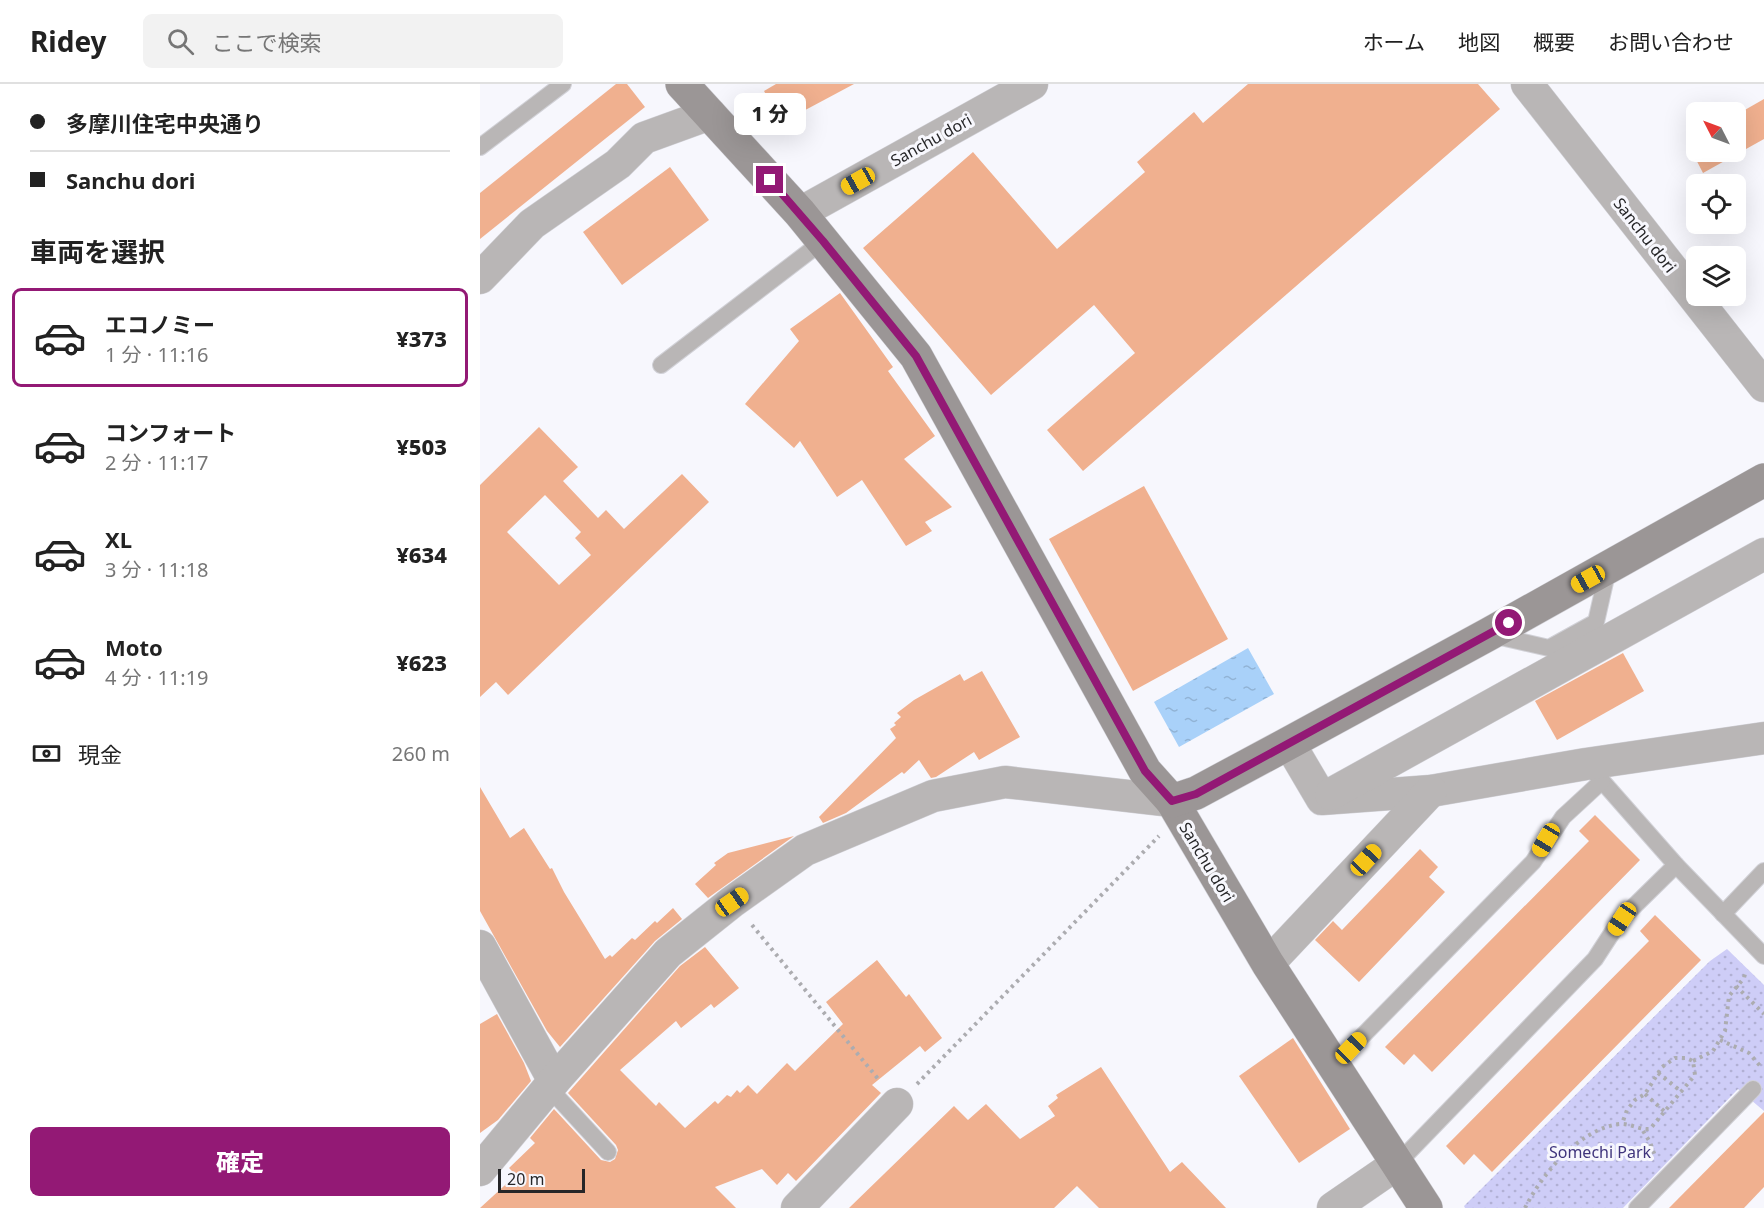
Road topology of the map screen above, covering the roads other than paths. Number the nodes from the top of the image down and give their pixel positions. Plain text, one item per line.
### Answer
1 (563, 84) edge
2 (682, 84) edge
3 (1032, 84) edge
4 (1527, 84) edge
5 (710, 114) junction
6 (480, 147) edge
7 (800, 213) junction
8 (823, 241) junction
9 (480, 278) edge
10 (661, 365) dead end
11 (1764, 386) edge
12 (1764, 480) edge
13 (1764, 554) edge
14 (1764, 738) edge
15 (1289, 743) junction
16 (1594, 772) junction
17 (1431, 791) junction
18 (1322, 799) junction
19 (1175, 809) junction
20 (1676, 865) junction
21 (1764, 871) edge
22 (1723, 914) junction
23 (480, 946) edge
24 (1764, 956) edge
25 (1268, 964) junction
26 (1334, 1065) junction
27 (551, 1085) junction
28 (1753, 1089) dead end
29 (897, 1104) road end
30 (608, 1152) dead end
31 (1397, 1164) junction
32 (480, 1170) edge
33 (797, 1208) edge
34 (1333, 1208) edge
35 (1425, 1208) edge
36 (1637, 1208) edge

1 - 6 lane
2 - 5 street, Sanchu dori
3 - 7 street, Sanchu dori
4 - 11 street, Sanchu dori
5 - 7 street, Sanchu dori
5 - 9 street
7 - 8 street, Sanchu dori
8 - 10 lane
8 - 19 street, Sanchu dori
12 - 15 street
13 - 18 street
14 - 16 street
15 - 18 street
15 - 19 street
16 - 17 street
16 - 20 lane
16 - 26 lane
17 - 18 street
17 - 25 street
19 - 25 street, Sanchu dori
19 - 27 street
20 - 22 lane
20 - 31 lane
21 - 22 lane
22 - 24 lane
23 - 27 street
25 - 26 street, Sanchu dori
26 - 31 street, Sanchu dori
27 - 30 lane
27 - 32 street
28 - 36 lane
29 - 33 street
31 - 34 street
31 - 35 street, Sanchu dori

